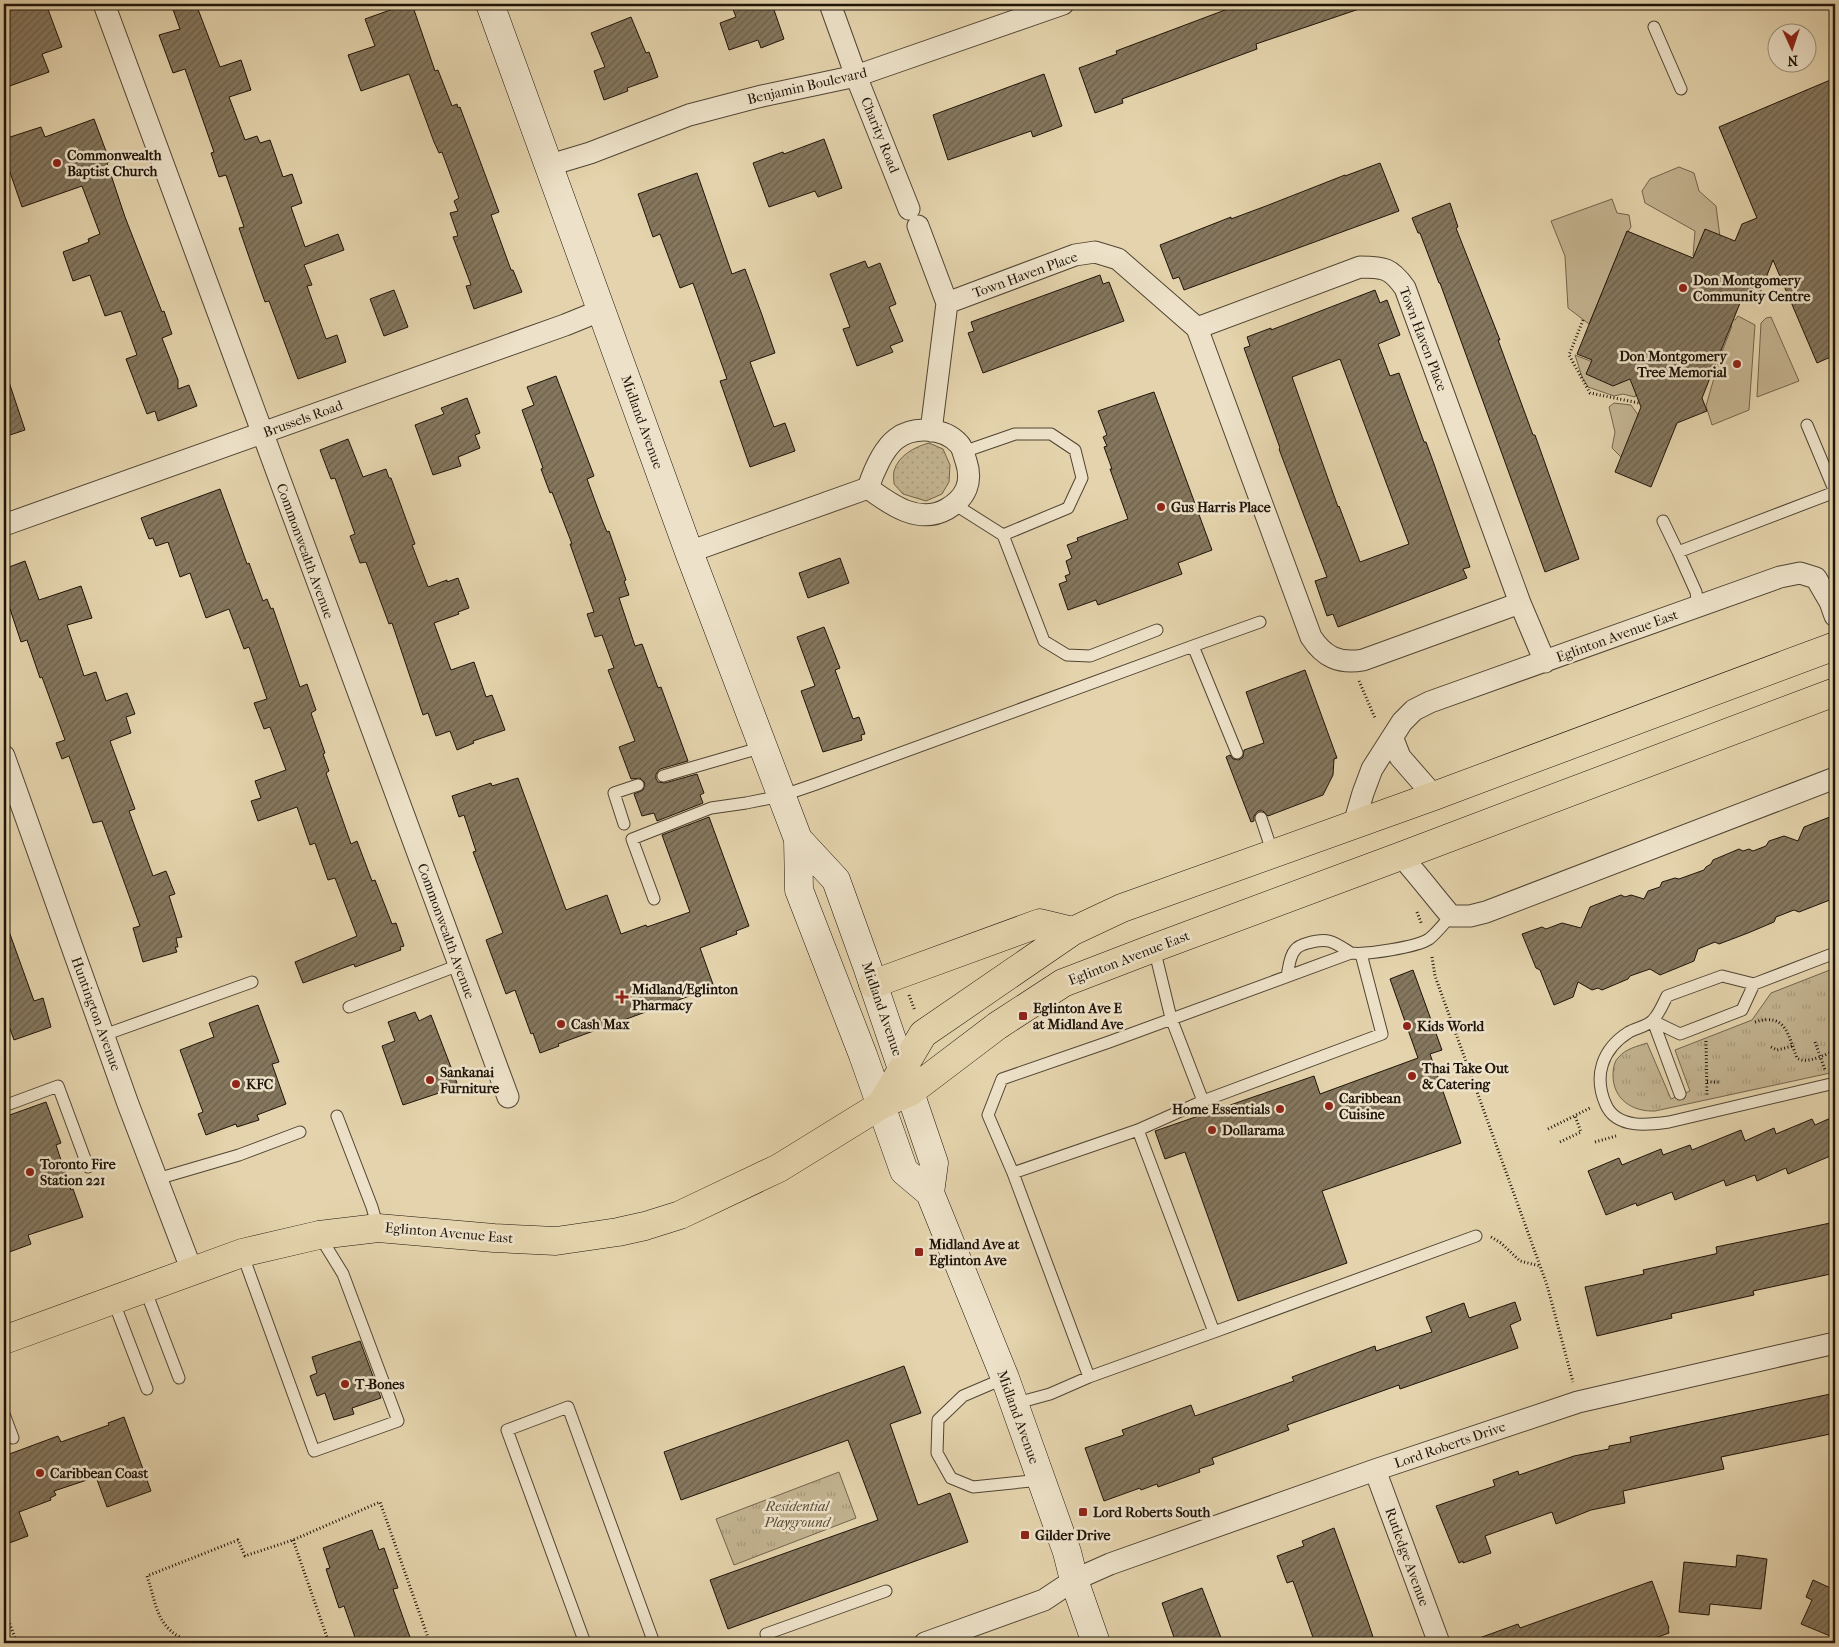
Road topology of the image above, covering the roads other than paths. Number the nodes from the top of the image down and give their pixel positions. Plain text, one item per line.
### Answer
1 (104, 4) edge
2 (490, 4) edge
3 (830, 4) edge
4 (1063, 4) edge
5 (1654, 27) dead end
6 (856, 76) junction
7 (1681, 89) dead end
8 (550, 165) junction
9 (947, 303) junction
10 (602, 310) junction
11 (1198, 328) junction
12 (1807, 425) dead end
13 (931, 431) junction
14 (263, 433) junction
15 (963, 452) junction
16 (868, 488) junction
17 (1835, 492) edge
18 (954, 504) junction
19 (1663, 521) dead end
20 (4, 525) edge
21 (1003, 535) junction
22 (689, 552) junction
23 (1678, 552) junction
24 (1520, 603) junction
25 (1833, 606) edge
26 (1698, 607) junction
27 (1260, 622) dead end
28 (1157, 630) dead end
29 (1193, 646) junction
30 (1835, 646) edge
31 (1545, 662) junction
32 (1826, 695) edge
33 (1393, 739) junction
34 (763, 747) junction
35 (1237, 753) dead end
36 (4, 756) edge
37 (663, 776) dead end
38 (1835, 778) edge
39 (638, 785) dead end
40 (781, 796) junction
41 (1434, 796) junction
42 (1261, 818) dead end
43 (624, 824) dead end
44 (1354, 824) junction
45 (798, 839) junction
46 (1274, 854) junction
47 (1401, 856) junction
48 (654, 899) dead end
49 (1452, 916) junction
50 (1073, 931) junction
51 (1154, 948) junction
52 (1835, 953) edge
53 (1356, 954) junction
54 (458, 965) junction
55 (1287, 976) junction
56 (252, 982) dead end
57 (873, 984) junction
58 (1754, 984) junction
59 (349, 1007) dead end
60 (1171, 1018) junction
61 (1653, 1021) junction
62 (104, 1035) junction
63 (906, 1080) junction
64 (1832, 1083) edge
65 (1680, 1094) dead end
66 (508, 1097) dead end
67 (1203, 1101) junction
68 (880, 1105) junction
69 (4, 1106) edge
70 (337, 1116) dead end
71 (1138, 1130) junction
72 (300, 1132) dead end
73 (88, 1167) dead end
74 (1012, 1173) junction
75 (157, 1179) junction
76 (930, 1194) junction
77 (378, 1228) junction
78 (319, 1235) junction
79 (1481, 1235) road end
80 (242, 1253) junction
81 (192, 1271) junction
82 (146, 1289) junction
83 (113, 1300) junction
84 (1214, 1332) junction
85 (4, 1340) edge
86 (1835, 1343) edge
87 (1089, 1377) junction
88 (180, 1378) dead end
89 (1005, 1378) junction
90 (147, 1389) dead end
91 (1013, 1404) junction
92 (4, 1414) edge
93 (13, 1438) dead end
94 (1375, 1470) junction
95 (1042, 1480) junction
96 (1074, 1580) junction
97 (886, 1591) dead end
98 (585, 1643) edge
99 (654, 1643) edge
100 (769, 1643) edge
101 (925, 1643) edge
102 (1096, 1643) edge
103 (1439, 1643) edge

1 - 14 street, Commonwealth Avenue
2 - 8 main road, Midland Avenue
3 - 6 street, Charity Road
4 - 6 street, Benjamin Boulevard
5 - 7 lane
6 - 8 street, Benjamin Boulevard
6 - 9 street, Charity Road
8 - 10 main road, Midland Avenue
9 - 11 street, Town Haven Place
9 - 13 street
10 - 14 street, Brussels Road
10 - 22 main road, Midland Avenue
11 - 24 street, Town Haven Place
11 - 24 street, Town Haven Place
12 - 17 lane
13 - 15 street
13 - 16 street
14 - 20 street, Brussels Road
14 - 54 street, Commonwealth Avenue
15 - 18 street
15 - 21 lane
16 - 18 street
16 - 22 street
17 - 23 lane
18 - 21 lane
19 - 23 lane
21 - 28 lane
22 - 34 main road, Midland Avenue
23 - 26 lane
24 - 31 street, Town Haven Place
25 - 26 street, Eglinton Avenue East
26 - 31 street, Eglinton Avenue East
27 - 29 lane
29 - 35 lane
29 - 40 lane
30 - 41 main road, Eglinton Avenue East
31 - 33 street, Eglinton Avenue East
32 - 47 main road, Eglinton Avenue East
33 - 41 street
33 - 44 street, Eglinton Avenue East
34 - 37 lane
34 - 40 main road, Midland Avenue
36 - 62 street, Huntington Avenue
38 - 49 street
39 - 43 lane
40 - 45 main road, Midland Avenue
40 - 48 lane
41 - 44 main road, Eglinton Avenue East
42 - 46 lane
44 - 46 main road, Eglinton Avenue East
45 - 57 main road, Midland Avenue
45 - 68 main road, Midland Avenue
46 - 50 main road, Eglinton Avenue East
47 - 49 street
47 - 51 main road, Eglinton Avenue East
49 - 53 lane
50 - 57 main road
50 - 63 main road, Eglinton Avenue East
51 - 60 lane
51 - 63 main road, Eglinton Avenue East
52 - 58 lane
53 - 55 lane
53 - 55 lane
53 - 67 lane
54 - 59 lane
54 - 66 street, Commonwealth Avenue
55 - 60 lane
56 - 62 lane
57 - 63 main road, Midland Avenue
58 - 61 lane
58 - 61 lane
60 - 67 lane
60 - 74 lane
61 - 64 lane
61 - 65 lane
62 - 75 street, Huntington Avenue
63 - 68 main road, Eglinton Avenue East
63 - 76 main road, Midland Avenue
67 - 71 lane
68 - 76 main road, Midland Avenue
68 - 77 main road, Eglinton Avenue East
69 - 73 lane
70 - 77 lane
71 - 74 lane
71 - 84 lane
72 - 75 lane
74 - 87 lane
75 - 81 street, Huntington Avenue
76 - 89 main road, Midland Avenue
77 - 78 main road, Eglinton Avenue East
78 - 80 main road, Eglinton Avenue East
78 - 80 lane
79 - 84 lane
80 - 81 main road, Eglinton Avenue East
81 - 82 main road, Eglinton Avenue East
82 - 83 main road, Eglinton Avenue East
82 - 88 lane
83 - 85 main road, Eglinton Avenue East
83 - 90 lane
84 - 87 lane
86 - 94 street, Lord Roberts Drive
87 - 91 lane
89 - 91 main road, Midland Avenue
89 - 95 lane
91 - 95 main road, Midland Avenue
92 - 93 lane
94 - 96 street, Lord Roberts Drive
94 - 103 street, Rutledge Avenue
95 - 96 main road, Midland Avenue
96 - 101 street
96 - 102 main road, Midland Avenue
97 - 100 lane
98 - 99 lane

